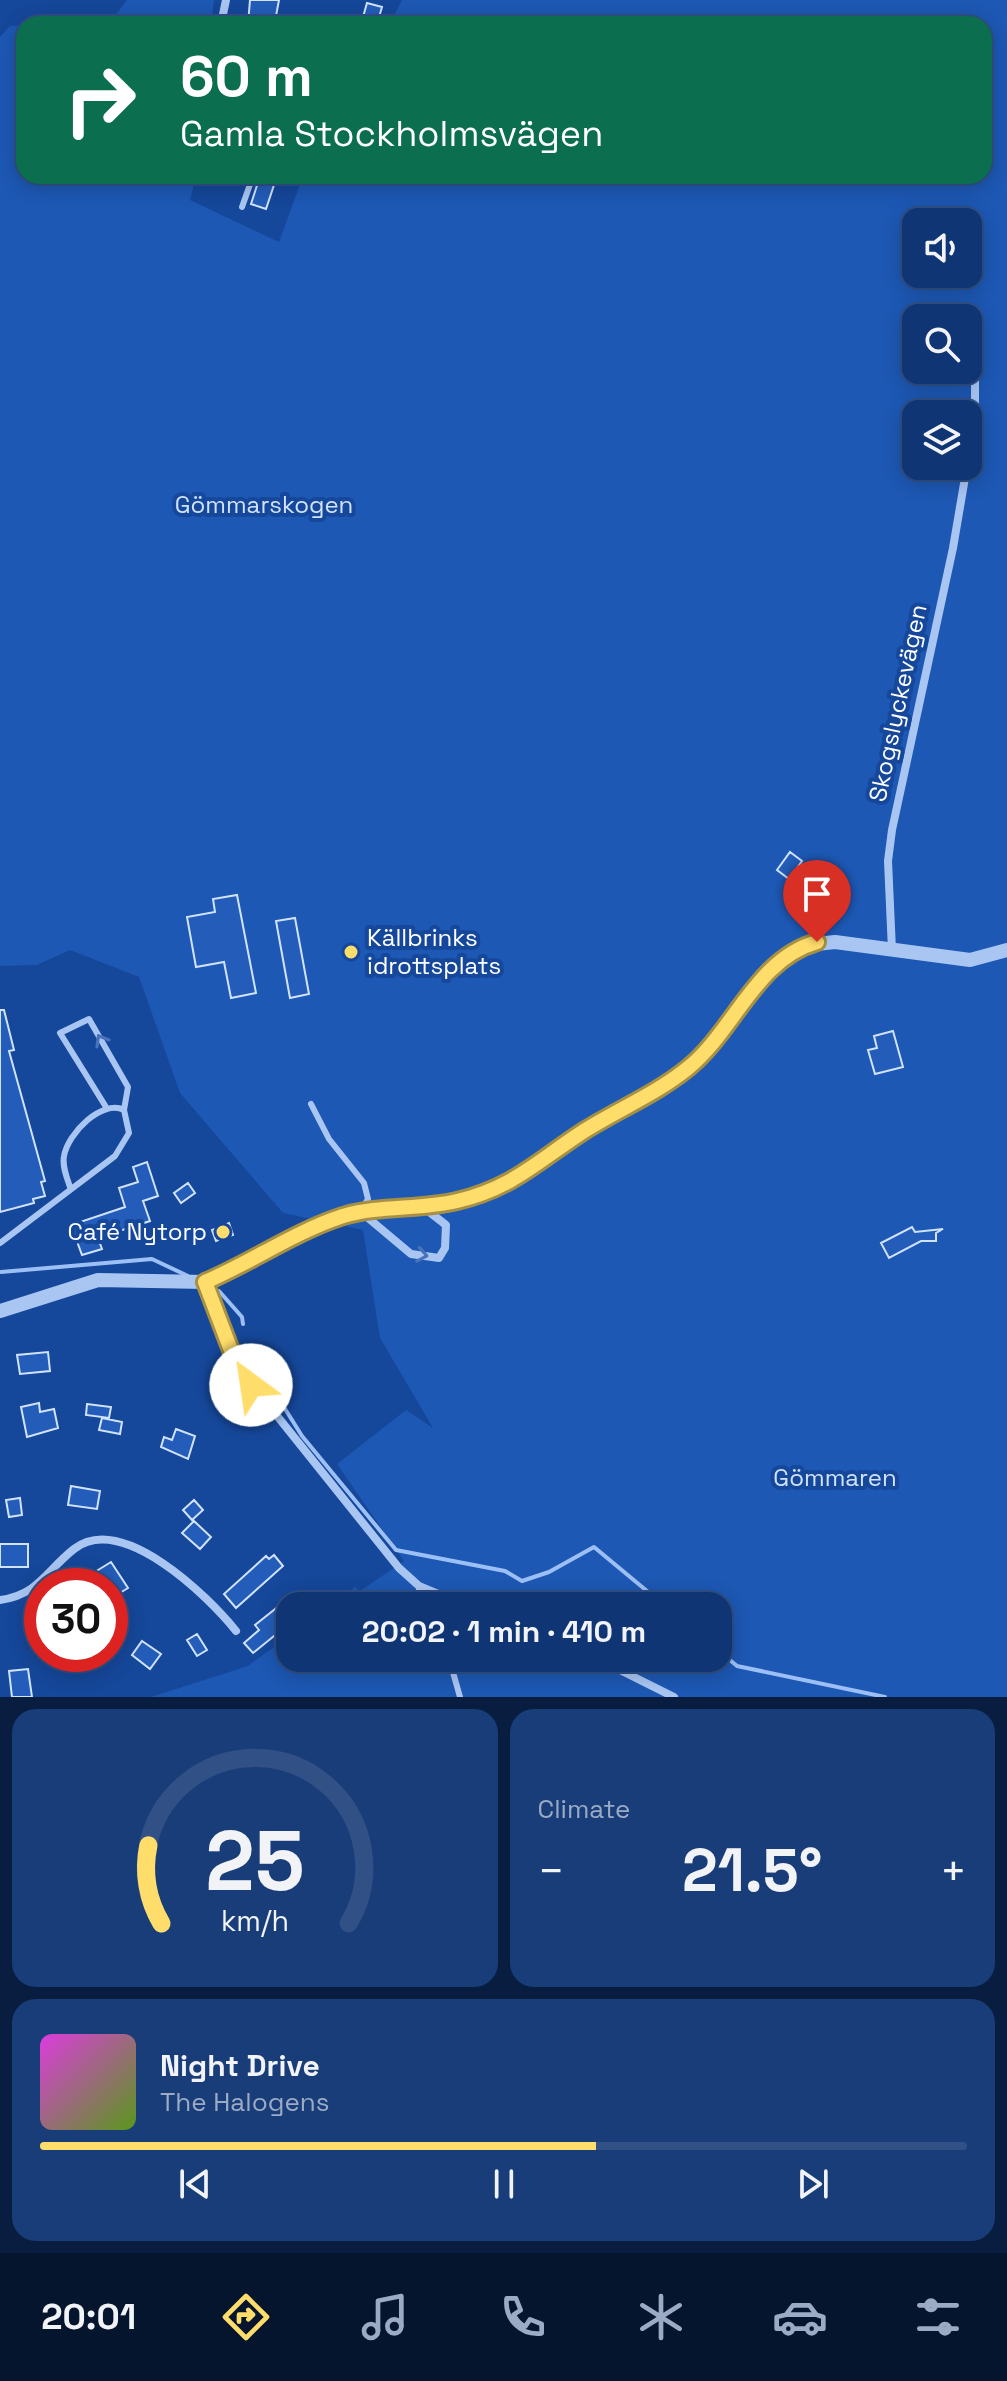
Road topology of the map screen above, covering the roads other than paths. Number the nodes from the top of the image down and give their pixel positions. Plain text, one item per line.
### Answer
1 (250, 184) edge
2 (242, 207) dead end
3 (965, 480) edge
4 (892, 950) junction
5 (1007, 950) edge
6 (311, 1104) dead end
7 (106, 1107) junction
8 (124, 1110) junction
9 (70, 1187) junction
10 (421, 1205) junction
11 (360, 1212) junction
12 (0, 1243) edge
13 (205, 1282) junction
14 (0, 1311) edge
15 (419, 1586) junction
16 (419, 1592) edge
17 (433, 1592) edge
18 (0, 1600) edge
19 (236, 1631) dead end
20 (453, 1672) edge
21 (624, 1672) edge
22 (460, 1697) edge
23 (674, 1697) edge

1 - 2 lane
3 - 4 street, Skogslyckevägen
4 - 5 street
4 - 10 street
6 - 11 lane
7 - 8 lane
8 -> 7 lane
7 - 9 lane
8 - 9 lane
9 - 12 lane
10 - 11 street
11 -> 10 street
11 - 13 street
13 - 14 street
13 - 15 street
15 - 16 lane
15 - 17 street
18 - 19 street
20 - 22 lane
21 - 23 street

